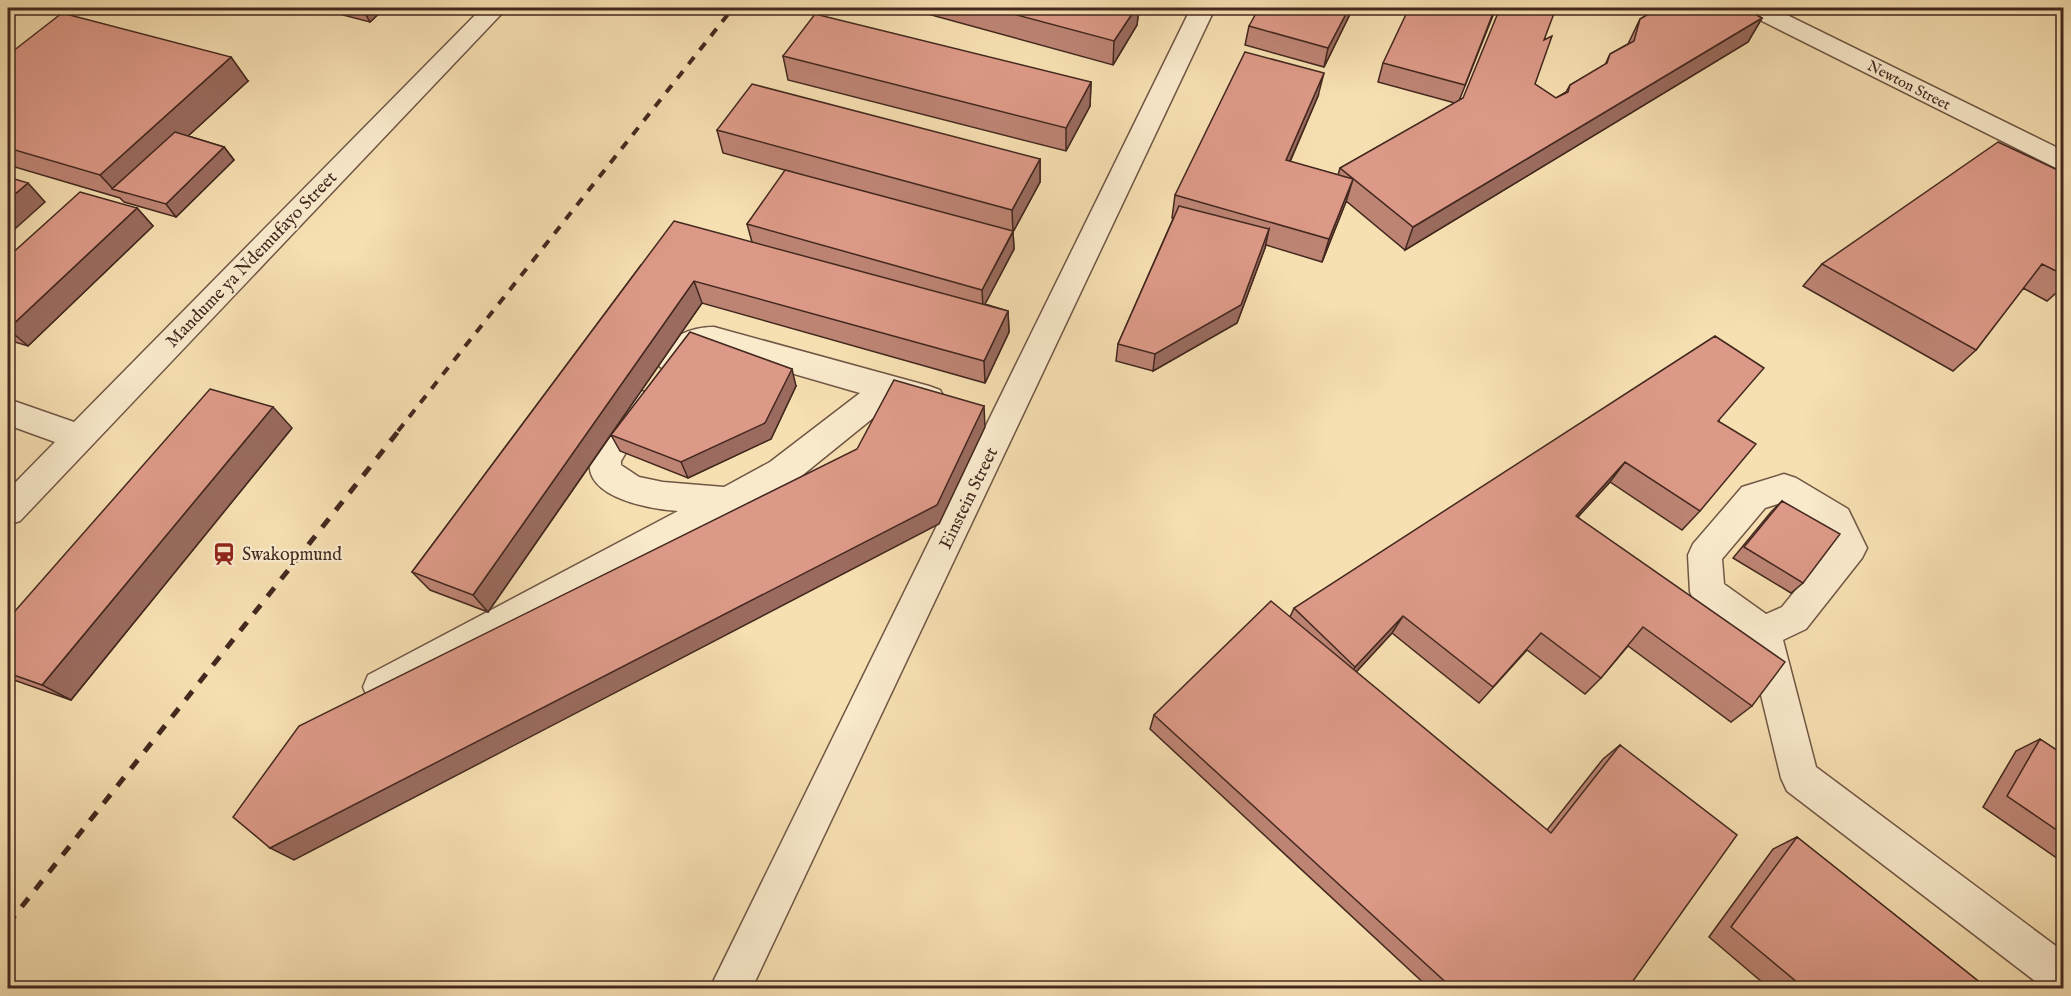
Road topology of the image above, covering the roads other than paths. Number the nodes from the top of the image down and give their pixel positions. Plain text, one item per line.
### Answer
1 (495, 8) edge
2 (1203, 8) edge
3 (1755, 8) edge
4 (2064, 163) edge
5 (901, 392) junction
6 (8, 412) edge
7 (1007, 416) junction
8 (79, 437) junction
9 (728, 501) junction
10 (8, 511) edge
11 (1763, 632) junction
12 (381, 687) edge
13 (2064, 978) edge
14 (731, 988) edge

1 - 8 street, Mandume ya Ndemufayo Street
2 - 7 street, Einstein Street
3 - 4 street, Newton Street
5 - 7 street
5 - 9 street
5 - 9 street
6 - 8 street
7 - 14 street, Einstein Street
8 - 10 street, Mandume ya Ndemufayo Street
9 - 12 street
11 - 11 street
11 - 13 street

